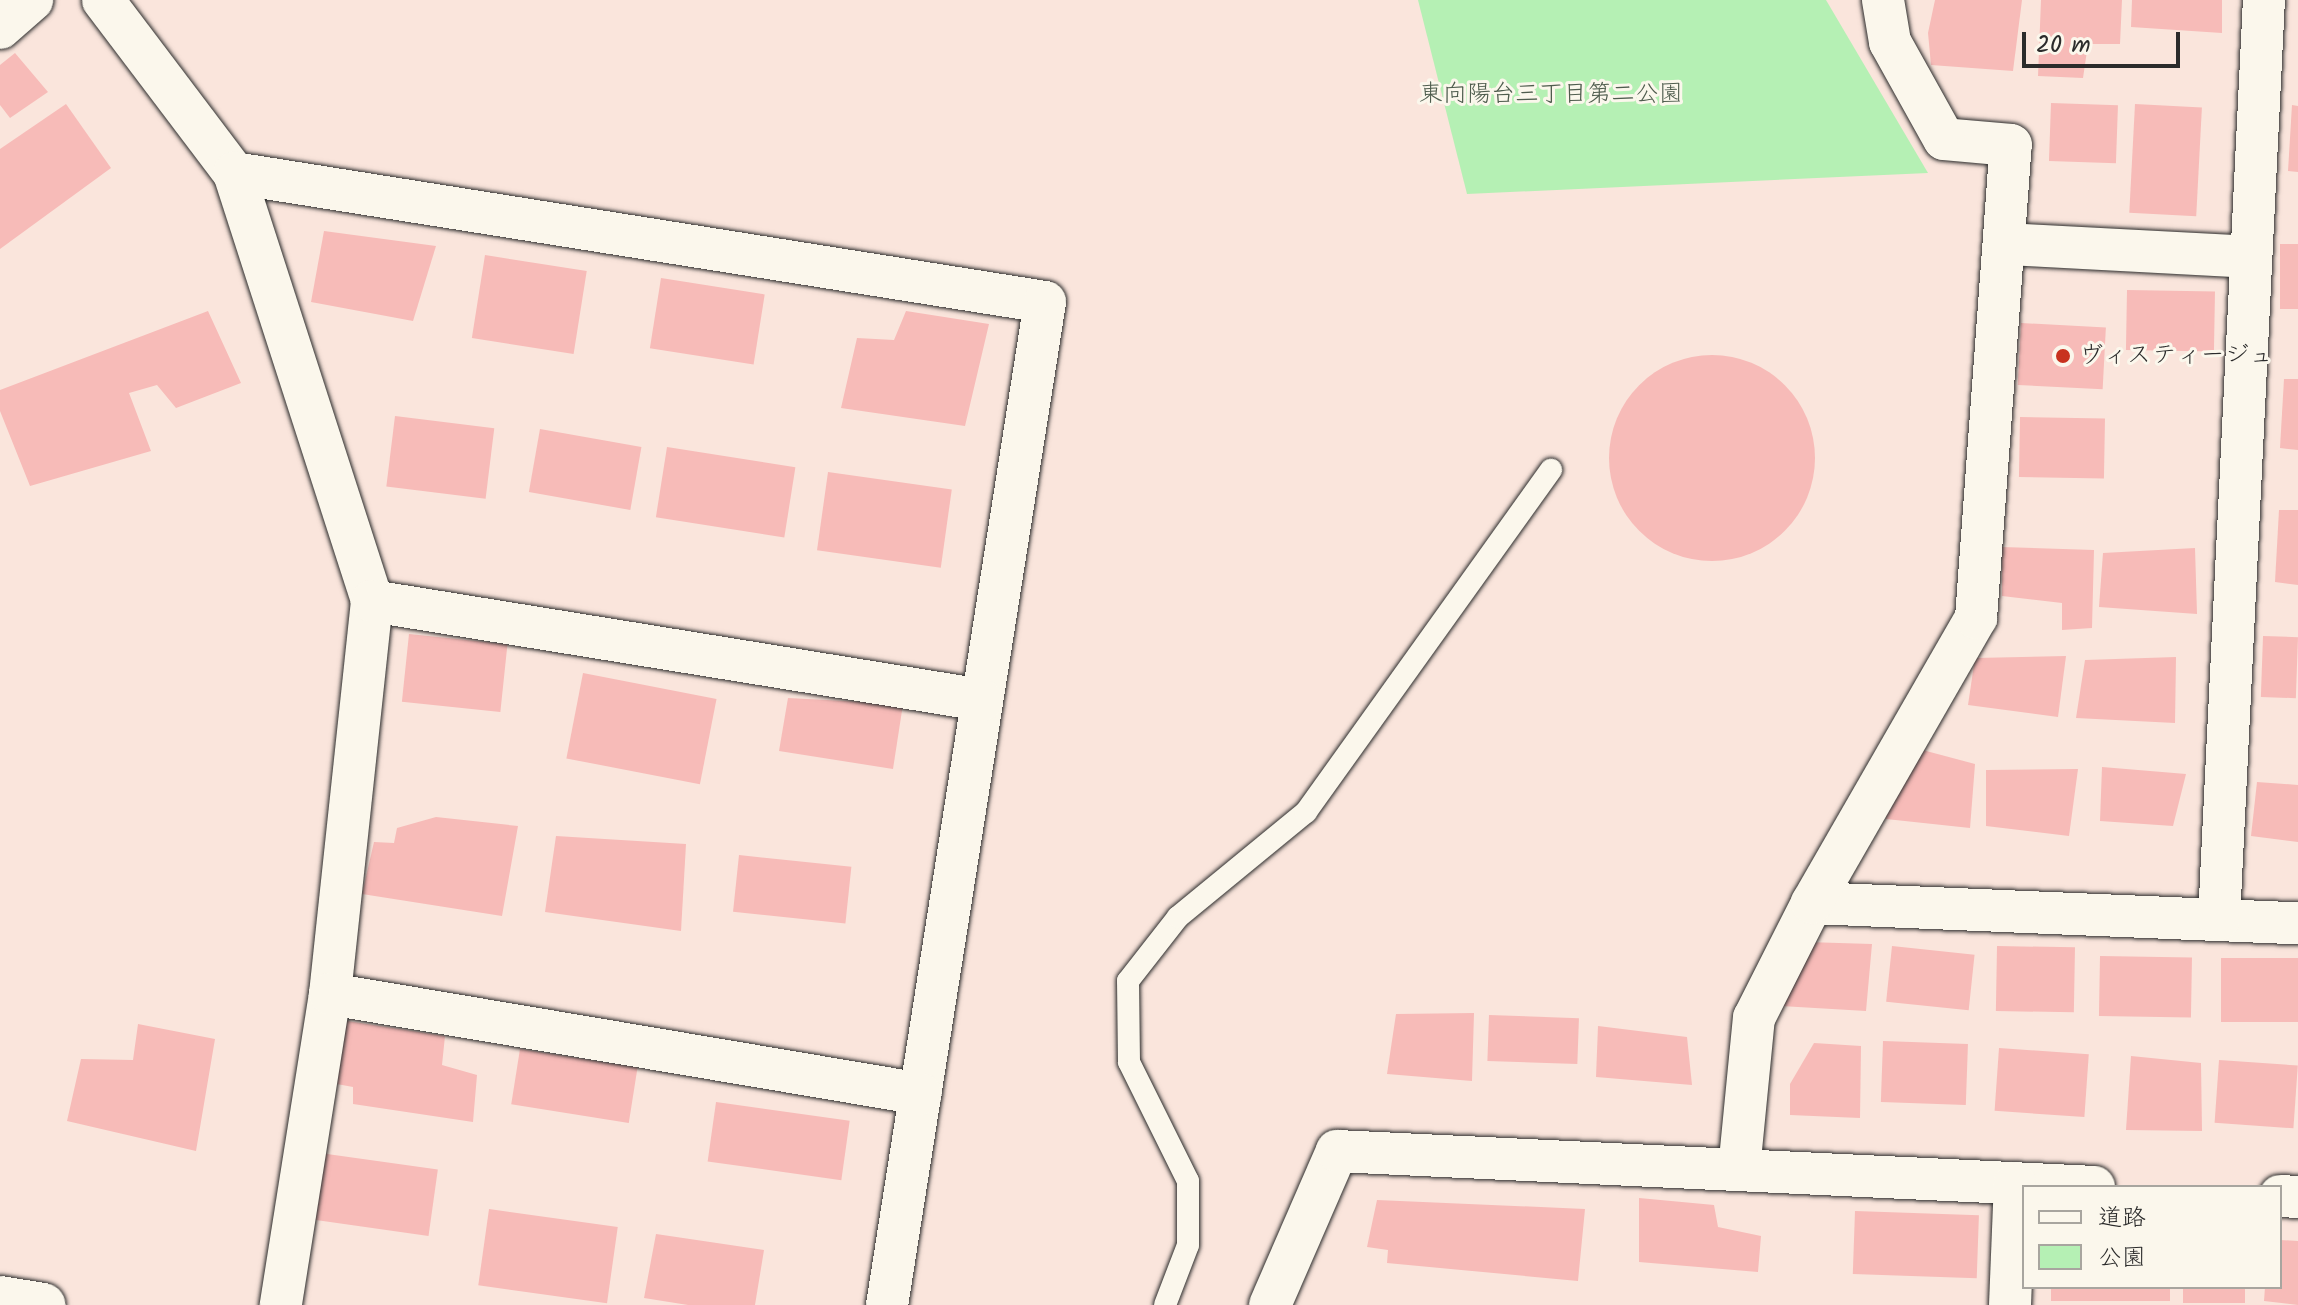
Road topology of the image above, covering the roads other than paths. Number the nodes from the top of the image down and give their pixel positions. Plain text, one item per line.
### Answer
1 (32, 0) edge
2 (103, 0) edge
3 (1883, 0) edge
4 (2264, 0) edge
5 (0, 28) edge
6 (234, 173) junction
7 (2006, 244) junction
8 (2251, 257) junction
9 (1551, 470) dead end
10 (372, 601) junction
11 (982, 700) junction
12 (1812, 903) junction
13 (2219, 919) junction
14 (2298, 923) edge
15 (330, 994) junction
16 (921, 1094) junction
17 (1739, 1170) junction
18 (2015, 1183) junction
19 (2054, 1185) edge
20 (0, 1298) edge
21 (43, 1305) edge
22 (281, 1305) edge
23 (887, 1305) edge
24 (1165, 1305) edge
25 (1270, 1305) edge
26 (2010, 1305) edge

1 - 5 street
2 - 6 street
3 - 7 street
4 - 8 street
6 - 10 street
6 - 11 street
7 - 8 street
7 - 12 street
8 - 13 street
9 - 24 lane
10 - 11 street
10 - 15 street
11 - 16 street
12 - 13 street
12 - 17 street
13 - 14 street
15 - 16 street
15 - 22 street
16 - 23 street
17 - 18 street
17 - 25 street
18 - 19 street
18 - 26 street
20 - 21 street

